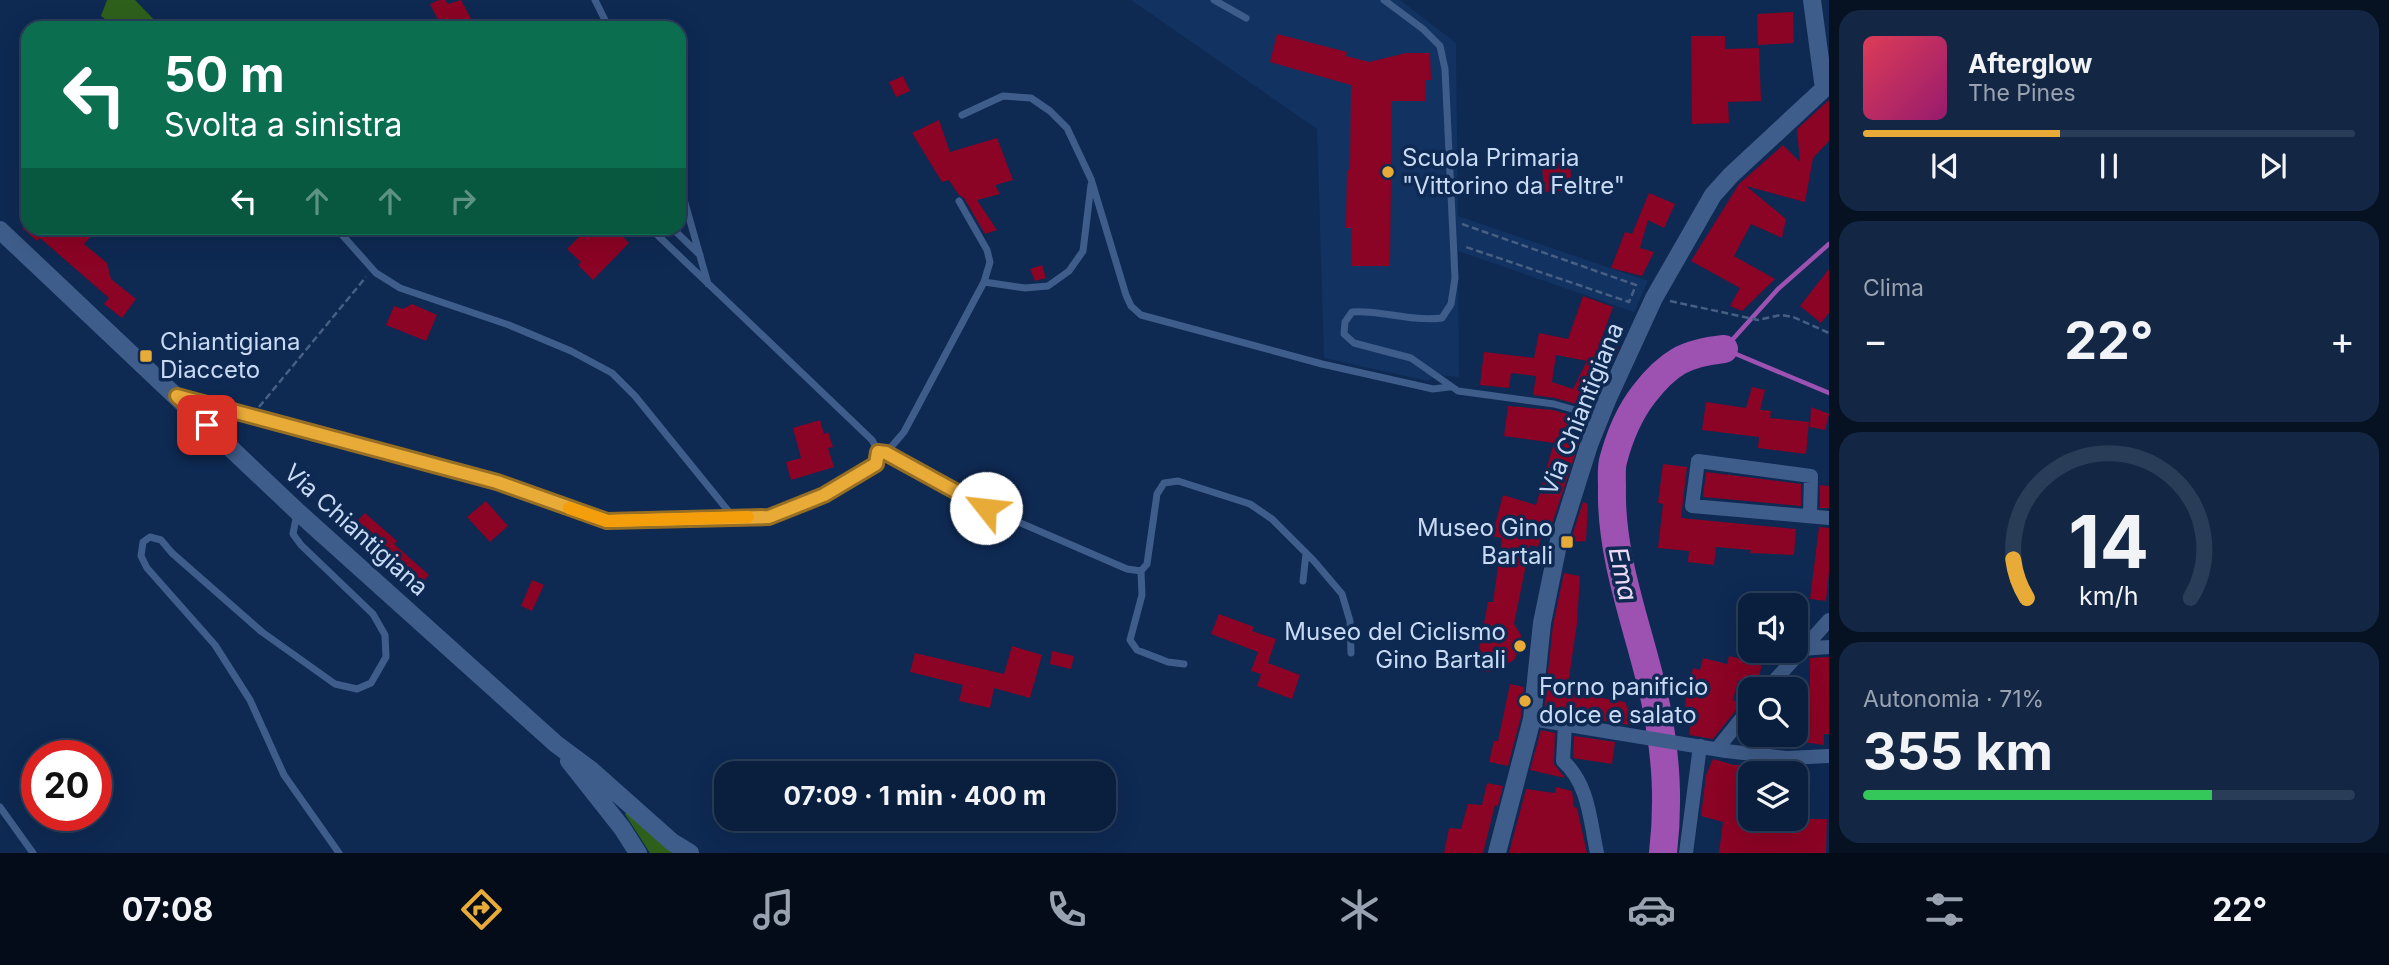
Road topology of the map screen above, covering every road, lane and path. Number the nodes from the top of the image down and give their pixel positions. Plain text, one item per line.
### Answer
1 (595, 0) edge
2 (1214, 0) edge
3 (1384, 0) edge
4 (1812, 0) edge
5 (1246, 18) dead end
6 (606, 21) edge
7 (1826, 86) edge
8 (962, 115) dead end
9 (1091, 179) junction
10 (960, 201) dead end
11 (686, 207) edge
12 (1452, 221) junction
13 (0, 230) edge
14 (342, 235) edge
15 (657, 235) edge
16 (679, 235) edge
17 (1453, 243) junction
18 (700, 256) junction
19 (372, 269) junction
20 (984, 282) junction
21 (708, 284) junction
22 (1665, 300) dead end
23 (1829, 333) edge
24 (1449, 387) junction
25 (177, 396) junction
26 (251, 416) junction
27 (1600, 417) junction
28 (882, 452) junction
29 (298, 512) junction
30 (1810, 515) junction
31 (734, 518) junction
32 (1829, 518) edge
33 (1306, 553) junction
34 (1141, 571) junction
35 (1303, 581) dead end
36 (1829, 620) edge
37 (1808, 642) edge
38 (1829, 647) edge
39 (1808, 648) edge
40 (1351, 653) dead end
41 (1789, 663) edge
42 (1184, 664) dead end
43 (1777, 677) edge
44 (1532, 719) junction
45 (1738, 723) edge
46 (1565, 724) junction
47 (556, 744) junction
48 (1700, 746) junction
49 (1717, 750) junction
50 (1829, 756) edge
51 (0, 807) edge
52 (33, 853) edge
53 (339, 853) edge
54 (638, 853) edge
55 (690, 853) edge
56 (1497, 853) edge
57 (1597, 853) edge
58 (1686, 853) edge

1 - 6 lane
2 - 5 lane
3 - 12 lane
4 - 7 street
7 - 27 street, Via Chiantigiana
8 - 9 lane
9 - 20 lane
9 - 24 lane
10 - 20 lane
11 - 18 lane
12 - 17 lane
12 - 17 path
13 - 25 street, Via Chiantigiana
14 - 19 lane
15 - 21 lane
16 - 18 lane
17 - 24 lane
18 - 21 lane
19 - 26 path
19 - 31 lane
20 - 28 lane
21 - 28 lane
22 - 23 path
24 - 27 lane
25 - 26 lane
25 - 29 street, Via Chiantigiana
26 - 31 lane
27 - 44 street, Via Chiantigiana
28 - 31 lane
28 - 34 lane
29 - 47 street, Via Chiantigiana
29 - 53 lane
30 - 30 street
30 - 32 street
33 - 34 lane
33 - 35 lane
33 - 40 lane
34 - 42 lane
36 - 37 street
38 - 39 street
41 - 43 street
44 - 46 street
44 - 56 street, Via Chiantigiana
45 - 49 street
46 - 48 street
46 - 57 street
47 - 54 street
47 - 55 street, Via Chiantigiana
48 - 49 street
48 - 58 street
49 - 50 street
51 - 52 lane

